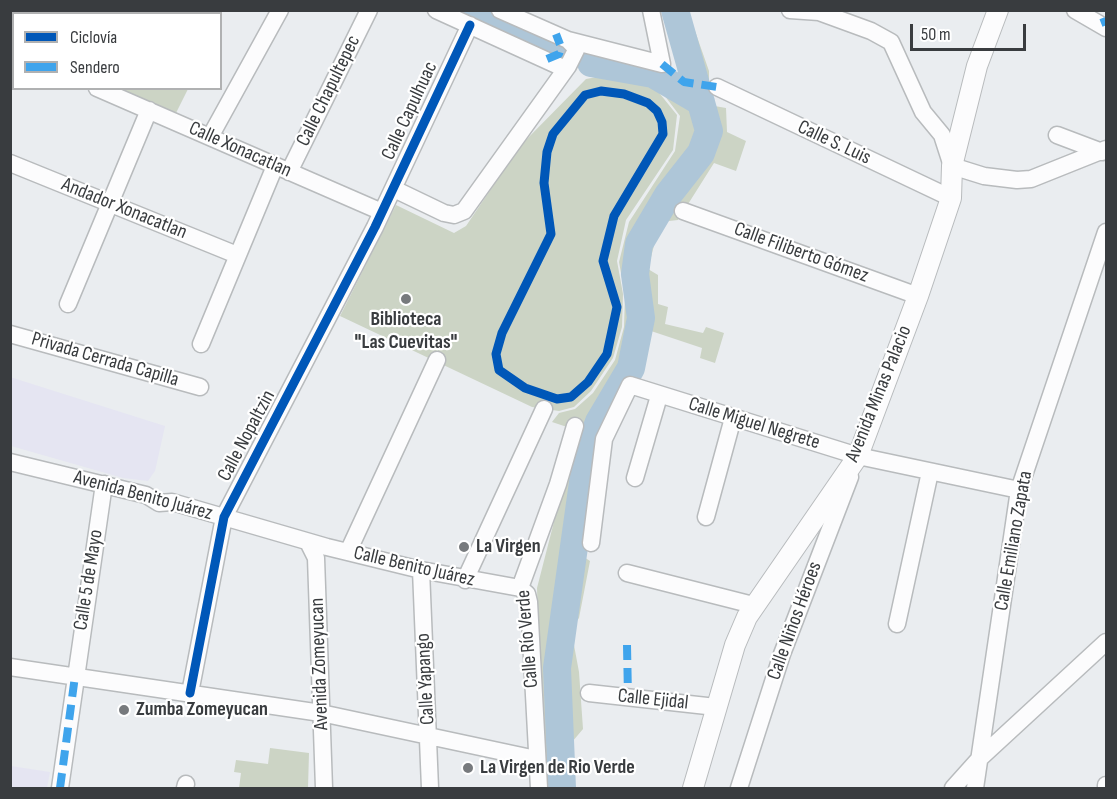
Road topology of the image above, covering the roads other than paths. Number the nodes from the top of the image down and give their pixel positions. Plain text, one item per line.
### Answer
1 (280, 10) edge
2 (369, 10) edge
3 (436, 10) edge
4 (500, 10) edge
5 (651, 10) edge
6 (790, 10) edge
7 (998, 10) edge
8 (1075, 10) edge
9 (471, 25) junction
10 (1107, 28) edge
11 (578, 45) junction
12 (568, 66) junction
13 (717, 87) dead end
14 (102, 90) edge
15 (149, 110) junction
16 (1057, 135) dead end
17 (210, 137) junction
18 (1104, 150) edge
19 (10, 163) edge
20 (952, 166) junction
21 (282, 169) junction
22 (394, 189) junction
23 (951, 198) junction
24 (110, 202) junction
25 (683, 211) dead end
26 (382, 212) junction
27 (1107, 232) edge
28 (237, 255) junction
29 (918, 296) junction
30 (68, 304) dead end
31 (10, 334) edge
32 (201, 344) dead end
33 (437, 360) dead end
34 (200, 387) dead end
35 (659, 396) junction
36 (544, 409) dead end
37 (733, 418) junction
38 (575, 426) dead end
39 (858, 456) junction
40 (10, 462) edge
41 (930, 472) junction
42 (635, 478) dead end
43 (104, 484) junction
44 (1019, 490) junction
45 (706, 516) dead end
46 (224, 517) junction
47 (308, 543) junction
48 (591, 543) dead end
49 (348, 552) junction
50 (421, 570) junction
51 (627, 573) dead end
52 (465, 580) junction
53 (520, 588) junction
54 (753, 605) junction
55 (897, 624) dead end
56 (1107, 642) edge
57 (10, 667) edge
58 (75, 676) junction
59 (190, 693) junction
60 (589, 693) dead end
61 (716, 707) junction
62 (321, 713) junction
63 (429, 735) junction
64 (536, 759) junction
65 (979, 759) junction
66 (60, 789) edge
67 (324, 789) edge
68 (430, 789) edge
69 (539, 789) edge
70 (693, 789) edge
71 (739, 789) edge
72 (953, 789) edge
73 (975, 789) edge

1 - 17 street
2 - 21 street, Calle Chapultepec
3 - 9 street
4 - 11 street
5 - 11 street
6 - 20 street
7 - 20 main road, Avenida Minas Palacio
8 - 10 street
9 - 12 street
9 - 22 street, Calle Capulhuac
11 - 12 street
12 - 22 street
13 - 23 street, Calle S. Luis
14 - 15 street, Calle Xonacatlan
15 - 17 street, Calle Xonacatlan
15 - 24 street
16 - 18 street
17 - 21 street, Calle Xonacatlan
18 - 20 street
19 - 24 street, Andador Xonacatlan
20 - 23 main road, Avenida Minas Palacio
21 - 26 street, Calle Xonacatlan
21 - 28 street, Calle Chapultepec
22 - 26 street, Calle Capulhuac
23 - 29 main road, Avenida Minas Palacio
24 - 28 street, Andador Xonacatlan
24 - 30 street
25 - 29 street, Calle Filiberto Gómez
26 - 46 street, Calle Nopaltzin
27 - 44 street, Calle Emiliano Zapata
28 - 32 street, Calle Chapultepec
29 - 39 main road, Avenida Minas Palacio
31 - 34 street, Privada Cerrada Capilla
33 - 49 street
35 - 37 street, Calle Miguel Negrete
35 - 42 street
35 - 48 street, Calle Miguel Negrete
36 - 52 street
37 - 39 street, Calle Miguel Negrete
37 - 45 street
38 - 53 street, Calle Río Verde
39 - 41 street, Calle Miguel Negrete
39 - 54 main road, Avenida Minas Palacio
39 - 71 street, Calle Niños Héroes
40 - 43 street, Avenida Benito Juárez
41 - 44 street, Calle Miguel Negrete
41 - 55 street
43 - 46 street, Avenida Benito Juárez
43 - 58 street, Calle 5 de Mayo
44 - 65 street, Calle Emiliano Zapata
46 - 47 street, Avenida Benito Juárez
46 - 59 street, Calle Nopaltzin
47 - 49 street, Calle Benito Juárez
47 - 62 street, Avenida Zomeyucan
49 - 50 street, Calle Benito Juárez
50 - 52 street, Calle Benito Juárez
50 - 63 street, Calle Yapango
51 - 54 street
52 - 53 street, Calle Benito Juárez
53 - 64 street, Calle Río Verde
54 - 61 main road, Avenida Minas Palacio
56 - 65 street
57 - 58 street
58 - 59 street
58 - 66 street, Calle 5 de Mayo
59 - 62 street
60 - 61 street, Calle Ejidal
61 - 70 main road, Avenida Minas Palacio
62 - 63 street
62 - 67 street, Avenida Zomeyucan
63 - 64 street
63 - 68 street, Calle Yapango
64 - 69 street, Calle Río Verde
65 - 72 street
65 - 73 street, Calle Emiliano Zapata

